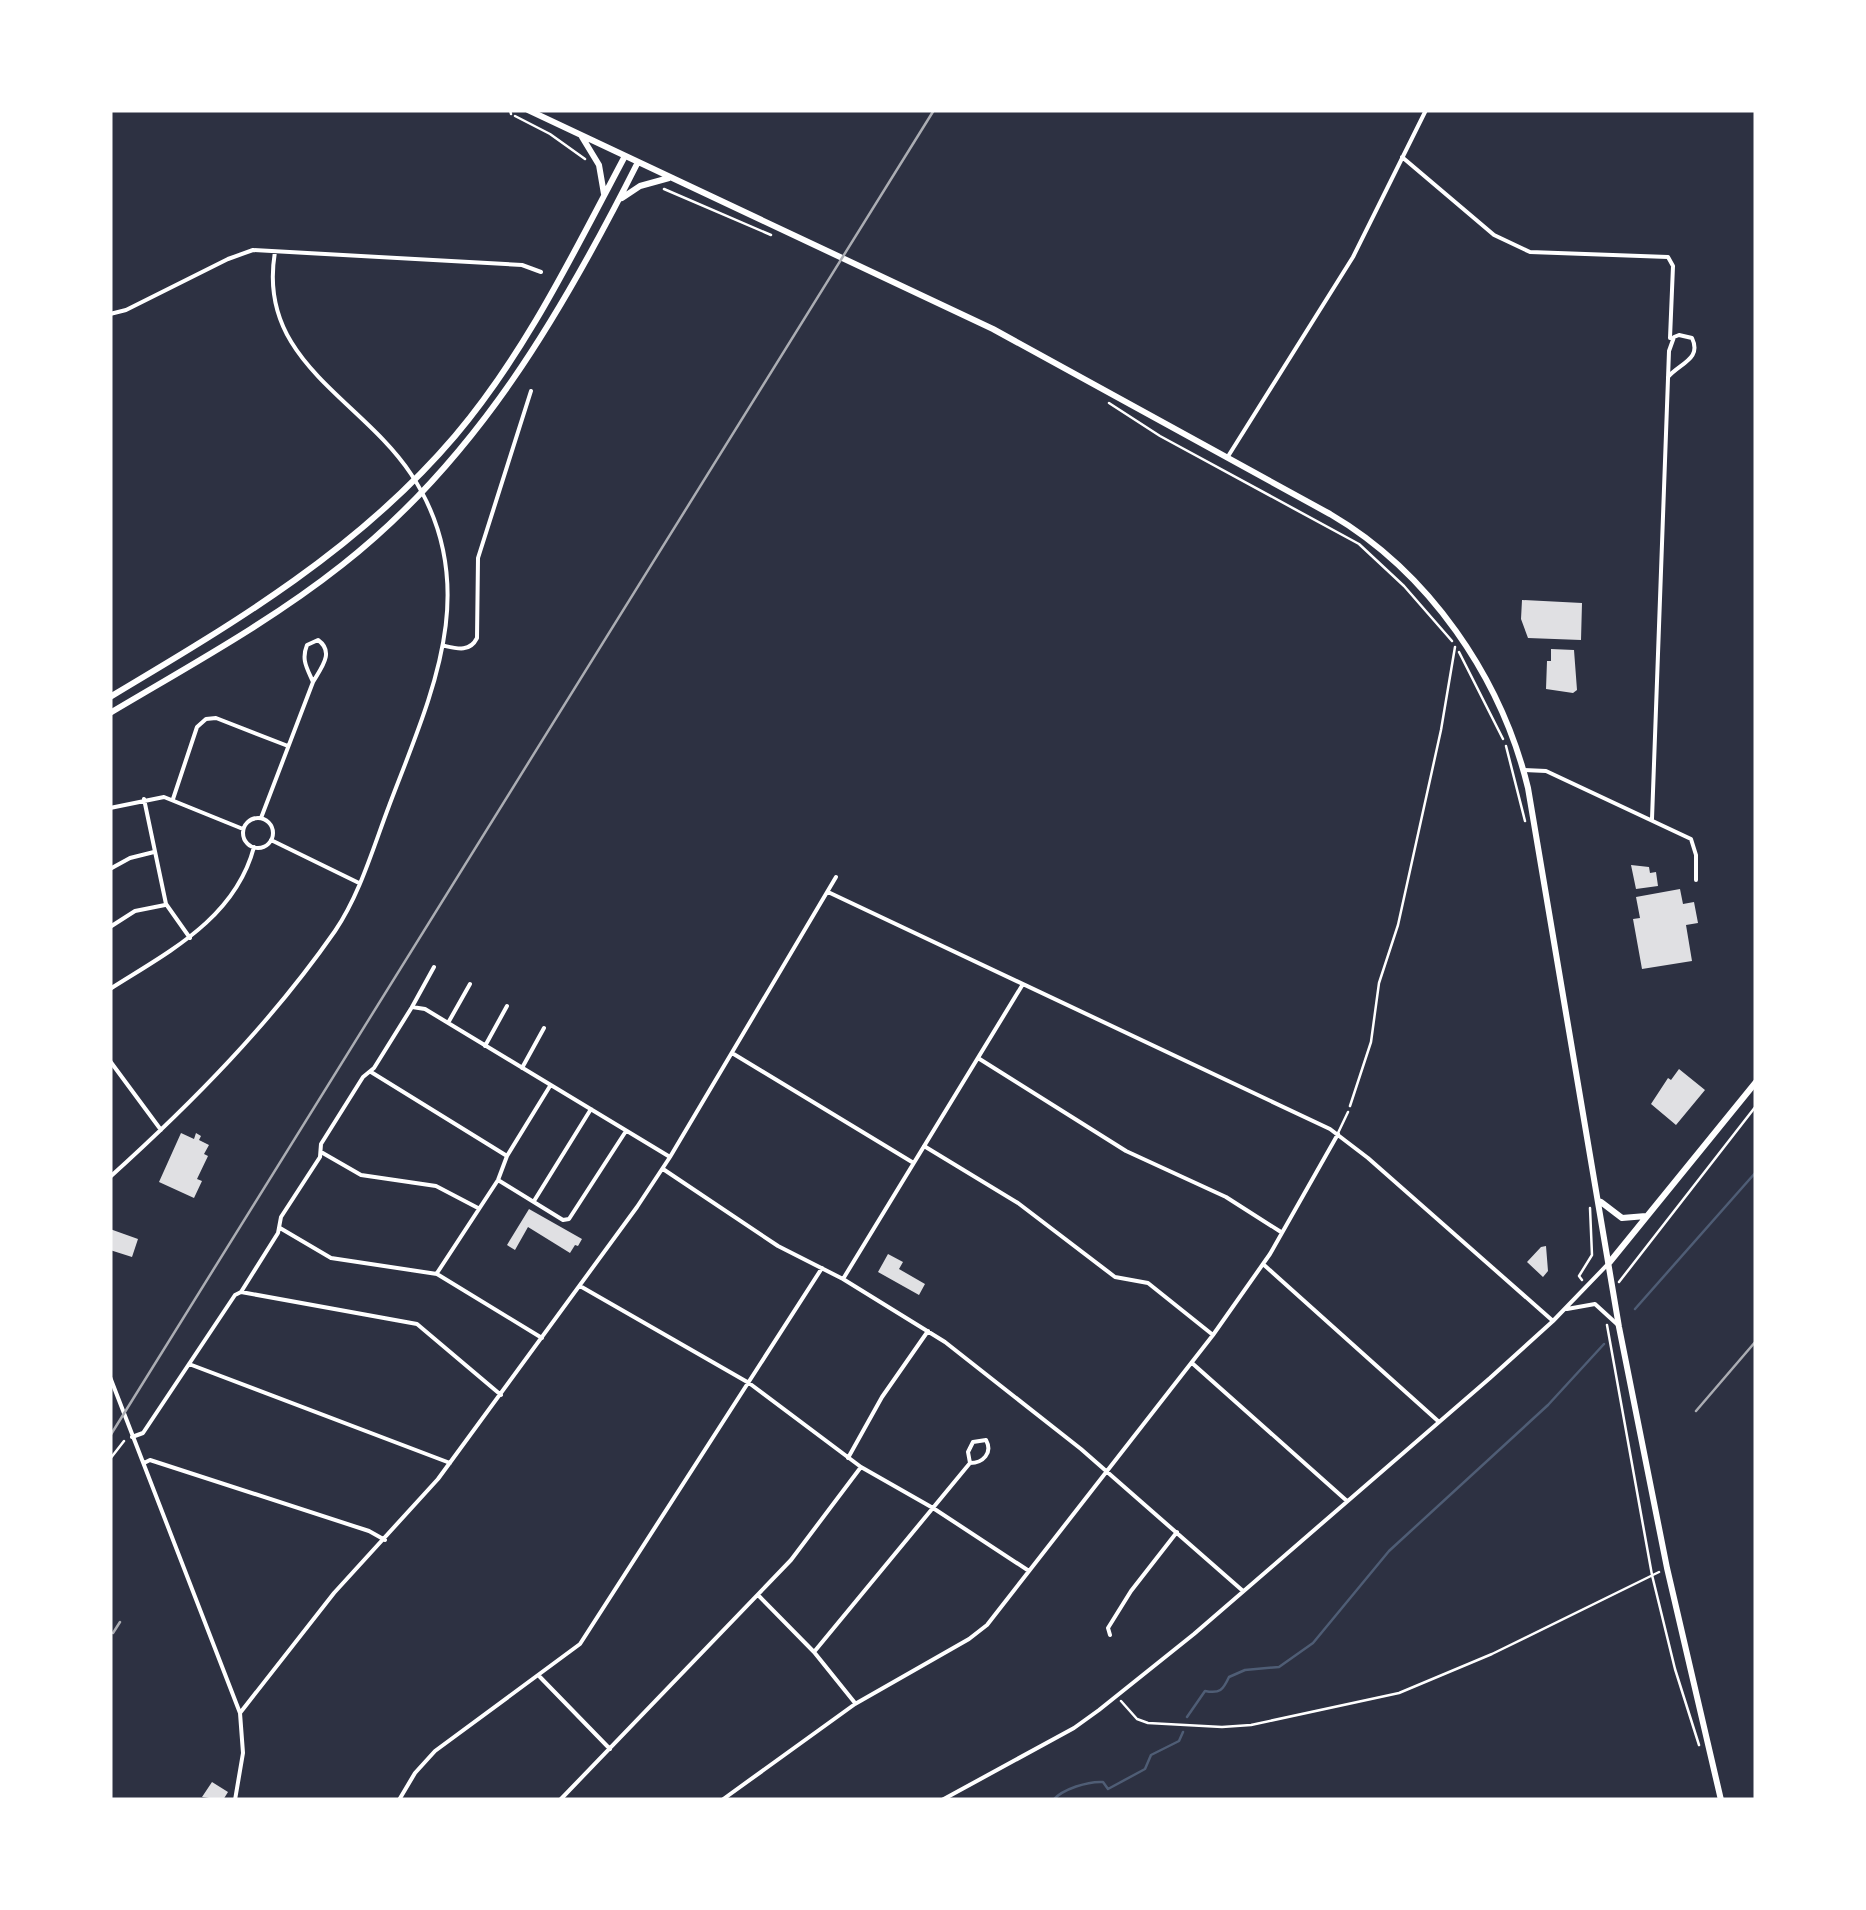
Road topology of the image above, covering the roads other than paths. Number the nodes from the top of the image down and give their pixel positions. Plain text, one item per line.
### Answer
1 (528, 110) edge
2 (1426, 110) edge
3 (581, 136) junction
4 (625, 156) junction
5 (1402, 157) junction
6 (638, 162) junction
7 (670, 178) junction
8 (604, 194) junction
9 (617, 202) junction
10 (274, 252) junction
11 (541, 272) dead end
12 (110, 314) edge
13 (1670, 343) junction
14 (1668, 377) junction
15 (531, 391) dead end
16 (1227, 458) junction
17 (445, 646) junction
18 (313, 682) junction
19 (110, 697) edge
20 (110, 713) edge
21 (288, 746) junction
22 (1524, 770) junction
23 (144, 799) junction
24 (173, 799) junction
25 (110, 808) edge
26 (261, 818) junction
27 (1652, 819) junction
28 (244, 829) junction
29 (270, 840) junction
30 (254, 847) junction
31 (154, 852) junction
32 (110, 869) edge
33 (836, 877) dead end
34 (1696, 880) dead end
35 (359, 884) junction
36 (828, 892) junction
37 (166, 904) junction
38 (110, 927) edge
39 (190, 938) junction
40 (434, 968) dead end
41 (470, 984) dead end
42 (1023, 984) junction
43 (110, 989) edge
44 (507, 1006) dead end
45 (412, 1007) junction
46 (448, 1024) junction
47 (544, 1028) dead end
48 (485, 1046) junction
49 (732, 1053) junction
50 (978, 1058) junction
51 (110, 1062) edge
52 (522, 1068) junction
53 (370, 1072) junction
54 (1756, 1082) edge
55 (550, 1086) junction
56 (591, 1110) junction
57 (1348, 1112) road end
58 (162, 1130) junction
59 (626, 1131) junction
60 (1338, 1134) junction
61 (924, 1146) junction
62 (321, 1152) junction
63 (507, 1156) junction
64 (670, 1158) junction
65 (914, 1163) junction
66 (663, 1169) junction
67 (110, 1177) edge
68 (498, 1180) junction
69 (1598, 1193) junction
70 (534, 1201) junction
71 (478, 1208) junction
72 (1652, 1213) junction
73 (280, 1228) junction
74 (1281, 1232) junction
75 (1264, 1264) junction
76 (1608, 1264) junction
77 (822, 1268) junction
78 (437, 1274) junction
79 (843, 1278) junction
80 (580, 1286) junction
81 (241, 1292) junction
82 (1563, 1311) junction
83 (1553, 1322) junction
84 (1619, 1326) junction
85 (928, 1331) junction
86 (1213, 1335) junction
87 (542, 1338) junction
88 (1192, 1362) junction
89 (188, 1364) junction
90 (110, 1377) edge
91 (748, 1383) junction
92 (501, 1395) junction
93 (1438, 1421) junction
94 (132, 1437) junction
95 (848, 1458) junction
96 (142, 1463) junction
97 (450, 1463) junction
98 (970, 1463) junction
99 (861, 1467) junction
100 (1106, 1471) junction
101 (1347, 1501) junction
102 (933, 1508) junction
103 (1177, 1532) junction
104 (385, 1540) junction
105 (1029, 1571) junction
106 (1243, 1591) junction
107 (758, 1595) junction
108 (1110, 1635) dead end
109 (814, 1652) junction
110 (539, 1675) junction
111 (855, 1704) junction
112 (240, 1713) junction
113 (610, 1749) junction
114 (235, 1800) edge
115 (398, 1800) edge
116 (560, 1800) edge
117 (722, 1800) edge
118 (942, 1800) edge
119 (1721, 1800) edge

1 - 3 main road
2 - 5 street
3 - 4 main road
3 - 8 main road
4 - 6 main road
4 - 8 main road
5 - 13 street
5 - 16 street
6 - 7 main road
6 - 9 main road
7 - 9 main road
7 - 16 main road
8 - 19 main road
9 - 20 main road
10 - 11 street
10 - 12 street
10 - 17 street
13 - 14 street
13 - 14 street
14 - 27 street
15 - 17 street
16 - 22 main road
17 - 35 street
18 - 18 street
18 - 21 street
21 - 24 street
21 - 26 street
22 - 27 street
22 - 69 main road
23 - 24 street
23 - 25 street
23 - 31 street
24 - 28 street
26 - 28 street
26 - 29 street
27 - 34 street
28 - 30 street
29 - 30 street
29 - 35 street
30 - 39 street
31 - 32 street
31 - 37 street
33 - 36 street
35 - 58 street
36 - 42 street
36 - 49 street
37 - 38 street
37 - 39 street
39 - 43 street
40 - 45 street
41 - 46 street
42 - 50 street
42 - 60 street
44 - 48 street
45 - 46 street
45 - 53 street
46 - 48 street
47 - 52 street
48 - 52 street
49 - 64 street
49 - 65 street
50 - 61 street
50 - 74 street
51 - 58 street
52 - 55 street
53 - 62 street
53 - 63 street
54 - 72 main road
55 - 56 street
55 - 63 street
56 - 59 street
56 - 70 street
57 - 60 lane
58 - 67 street
59 - 64 street
59 - 70 street
60 - 74 street
60 - 83 street
61 - 65 street
61 - 86 street
62 - 71 street
62 - 73 street
63 - 68 street
64 - 66 street
65 - 79 street
66 - 77 street
66 - 80 street
68 - 70 street
68 - 71 street
69 - 72 main road
69 - 76 main road
71 - 78 street
72 - 76 main road
73 - 78 street
73 - 81 street
74 - 75 street
75 - 86 street
75 - 93 street
76 - 82 street
76 - 84 main road
77 - 79 street
77 - 91 street
78 - 87 street
79 - 85 street
80 - 87 street
80 - 91 street
81 - 89 street
81 - 92 street
82 - 83 street
82 - 84 street
83 - 93 street
84 - 119 main road
85 - 95 street
85 - 100 street
86 - 88 street
87 - 92 street
88 - 100 street
88 - 101 street
89 - 94 street
89 - 97 street
90 - 94 street
91 - 95 street
91 - 110 street
92 - 97 street
93 - 101 street
94 - 96 street
95 - 99 street
96 - 104 street
96 - 112 street
97 - 104 street
98 - 98 street
98 - 102 street
99 - 102 street
99 - 107 street
100 - 103 street
100 - 105 street
101 - 106 street
102 - 105 street
102 - 109 street
103 - 106 street
103 - 108 street
104 - 112 street
105 - 111 street
106 - 118 street
107 - 109 street
107 - 113 street
109 - 111 street
110 - 113 street
110 - 115 street
111 - 117 street
112 - 114 street
113 - 116 street

